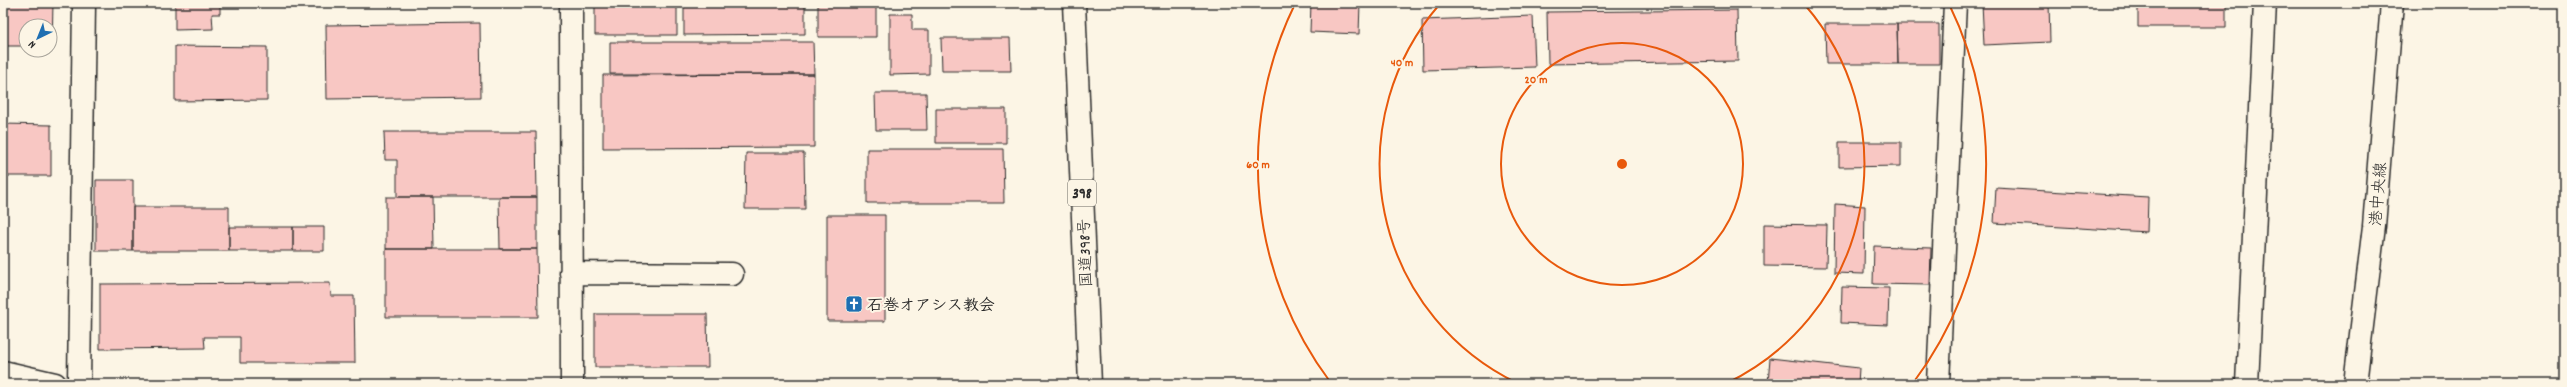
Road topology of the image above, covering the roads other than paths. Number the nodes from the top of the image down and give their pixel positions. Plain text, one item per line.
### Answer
1 (84, 3) edge
2 (570, 3) edge
3 (1074, 3) edge
4 (1955, 3) edge
5 (2265, 3) edge
6 (2392, 3) edge
7 (571, 273) junction
8 (732, 274) dead end
9 (3, 372) edge
10 (54, 384) edge
11 (79, 384) edge
12 (572, 384) edge
13 (1090, 384) edge
14 (1938, 384) edge
15 (2247, 384) edge
16 (2355, 384) edge

1 - 11 main road
2 - 7 main road
3 - 13 main road, 国道398号 / 398
4 - 14 main road
5 - 15 main road
6 - 16 main road, 港中央線
7 - 8 main road
7 - 12 main road
9 - 10 main road

